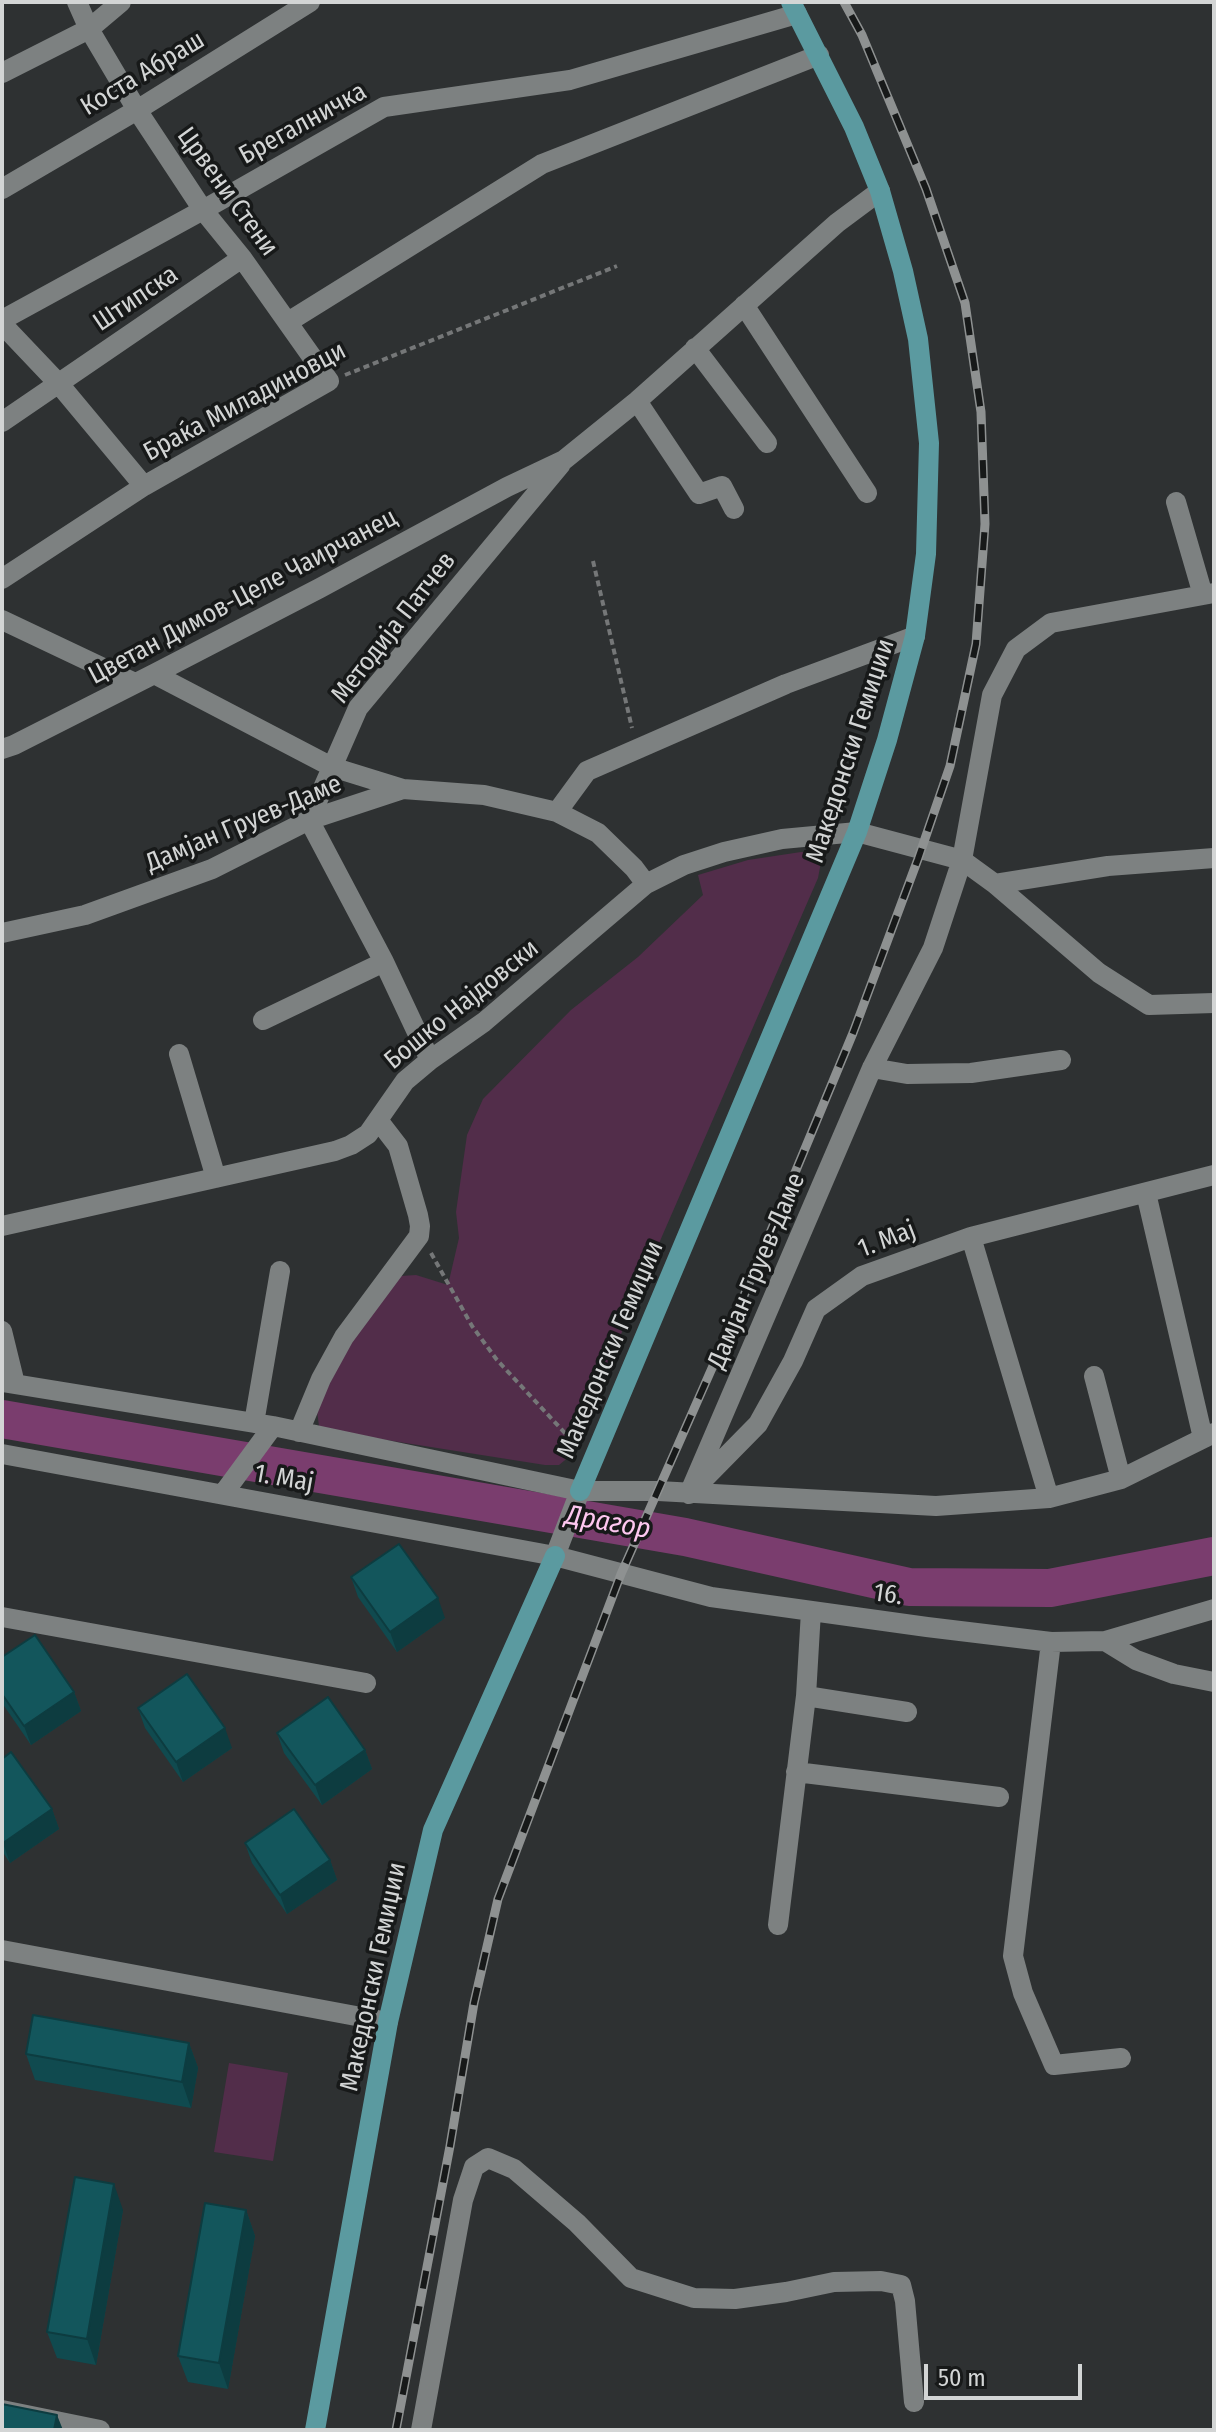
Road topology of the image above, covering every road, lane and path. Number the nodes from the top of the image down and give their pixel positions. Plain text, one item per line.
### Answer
1 (77, 2) edge
2 (121, 2) edge
3 (310, 2) edge
4 (794, 8) edge
5 (89, 29) junction
6 (819, 55) junction
7 (2, 73) edge
8 (137, 110) junction
9 (2, 189) edge
10 (880, 191) junction
11 (203, 210) junction
12 (242, 258) junction
13 (617, 266) dead end
14 (744, 305) junction
15 (2, 322) edge
16 (288, 322) junction
17 (695, 348) junction
18 (329, 381) junction
19 (59, 384) junction
20 (637, 401) junction
21 (2, 422) edge
22 (767, 443) dead end
23 (564, 460) junction
24 (144, 486) junction
25 (507, 487) junction
26 (867, 493) dead end
27 (1176, 502) dead end
28 (527, 505) junction
29 (734, 509) dead end
30 (593, 561) dead end
31 (2, 579) edge
32 (1208, 594) edge
33 (2, 620) edge
34 (915, 636) junction
35 (145, 679) junction
36 (2, 749) edge
37 (637, 750) junction
38 (332, 767) junction
39 (403, 789) junction
40 (557, 812) junction
41 (309, 820) junction
42 (857, 832) junction
43 (1214, 858) edge
44 (962, 860) junction
45 (646, 884) junction
46 (995, 884) junction
47 (2, 933) edge
48 (384, 962) junction
49 (1214, 1003) edge
50 (263, 1020) dead end
51 (179, 1054) dead end
52 (430, 1060) junction
53 (1061, 1060) dead end
54 (872, 1068) junction
55 (378, 1120) junction
56 (1214, 1175) edge
57 (216, 1178) junction
58 (1146, 1193) junction
59 (2, 1226) edge
60 (420, 1230) junction
61 (971, 1237) junction
62 (280, 1271) dead end
63 (2, 1331) edge
64 (1094, 1376) dead end
65 (9, 1383) edge
66 (263, 1430) junction
67 (299, 1432) junction
68 (1208, 1435) edge
69 (2, 1454) edge
70 (592, 1462) junction
71 (1121, 1479) junction
72 (228, 1488) junction
73 (580, 1491) junction
74 (689, 1494) junction
75 (1049, 1498) junction
76 (555, 1556) junction
77 (811, 1611) junction
78 (1213, 1611) edge
79 (2, 1617) edge
80 (1105, 1641) junction
81 (1051, 1642) junction
82 (1214, 1682) edge
83 (366, 1683) dead end
84 (806, 1696) junction
85 (907, 1712) dead end
86 (796, 1772) junction
87 (999, 1797) dead end
88 (778, 1925) dead end
89 (2, 1950) edge
90 (388, 2022) junction
91 (1121, 2058) dead end
92 (914, 2402) dead end
93 (2, 2410) edge
94 (92, 2429) edge
95 (315, 2430) edge
96 (421, 2430) edge

1 - 5 street, Црвени Стени
2 - 5 street
3 - 8 street, Коста Абраш
4 - 6 main road, Македонски Гемиџии
4 - 11 street, Брегалничка
5 - 7 street
5 - 8 street, Црвени Стени
6 - 10 main road, Македонски Гемиџии
6 - 16 street, Браќа Миладиновци
8 - 9 street, Коста Абраш
8 - 11 street, Црвени Стени
10 - 14 street, Цветан Димов-Целе Чаирчанец
10 - 34 main road, Македонски Гемиџии
11 - 12 street, Црвени Стени
11 - 15 street, Брегалничка
12 - 16 street, Црвени Стени
12 - 19 street, Штипска
13 - 18 path, Браќа Миладиновци
14 - 17 street, Цветан Димов-Целе Чаирчанец
14 - 26 street
15 - 19 street
16 - 18 street, Црвени Стени
17 - 20 street, Цветан Димов-Целе Чаирчанец
17 - 22 street
18 - 24 street, Браќа Миладиновци
19 - 21 street, Штипска
19 - 24 street
20 - 23 street, Цветан Димов-Целе Чаирчанец
20 - 29 street
23 - 25 street, Цветан Димов-Целе Чаирчанец
23 - 28 street, Методија Патчев
24 - 31 street, Браќа Миладиновци
25 - 28 street
25 - 35 street, Цветан Димов-Целе Чаирчанец
27 - 32 street, Дамјан Груев-Даме
28 - 38 street, Методија Патчев
30 - 37 path
32 - 44 street, Дамјан Груев-Даме
33 - 35 street
34 - 37 street
34 - 42 main road, Македонски Гемиџии
35 - 36 street, Цветан Димов-Целе Чаирчанец
35 - 38 street
37 - 40 street
38 - 39 street
38 - 41 street, Методија Патчев
39 - 40 street, Дамјан Груев-Даме
39 - 41 street, Дамјан Груев-Даме
40 - 45 street, Дамјан Груев-Даме
41 - 47 street, Дамјан Груев-Даме
41 - 48 street
42 - 44 street
42 - 45 street
42 - 70 main road, Македонски Гемиџии
43 - 46 street
44 - 46 street
44 - 54 street, Дамјан Груев-Даме
45 - 52 street, Бошко Најдовски
46 - 49 street
48 - 50 street
48 - 52 street
51 - 57 street
52 - 55 street, Бошко Најдовски
53 - 54 street
54 - 74 street, Дамјан Груев-Даме
55 - 57 street, Бошко Најдовски
55 - 60 street
56 - 58 street, 1. Мај
57 - 59 street, Бошко Најдовски
58 - 61 street, 1. Мај
58 - 68 street, 1. Мај
60 - 67 street, 1. Мај
60 - 70 path
61 - 74 street, 1. Мај
61 - 75 street
62 - 66 street, 1. Мај
63 - 65 street
64 - 71 street
65 - 66 street, 1. Мај
66 - 67 street, 1. Мај
66 - 72 street
67 - 73 street, 1. Мај
68 - 71 street, 1. Мај
69 - 72 street, 1. Мај
70 - 73 main road, Македонски Гемиџии
71 - 75 street, 1. Мај
72 - 76 street, 1. Мај
73 - 74 street, 1. Мај
73 - 76 street
74 - 75 street, 1. Мај
76 - 77 street, 16.
76 - 90 main road, Македонски Гемиџии
77 - 81 street, 16.
77 - 84 street
78 - 80 street, 16.
79 - 83 street
80 - 81 street, 16.
80 - 82 street
81 - 91 street
84 - 85 street
84 - 86 street
86 - 87 street
86 - 88 street
89 - 90 street
90 - 95 main road, Македонски Гемиџии
92 - 96 street
93 - 94 street

